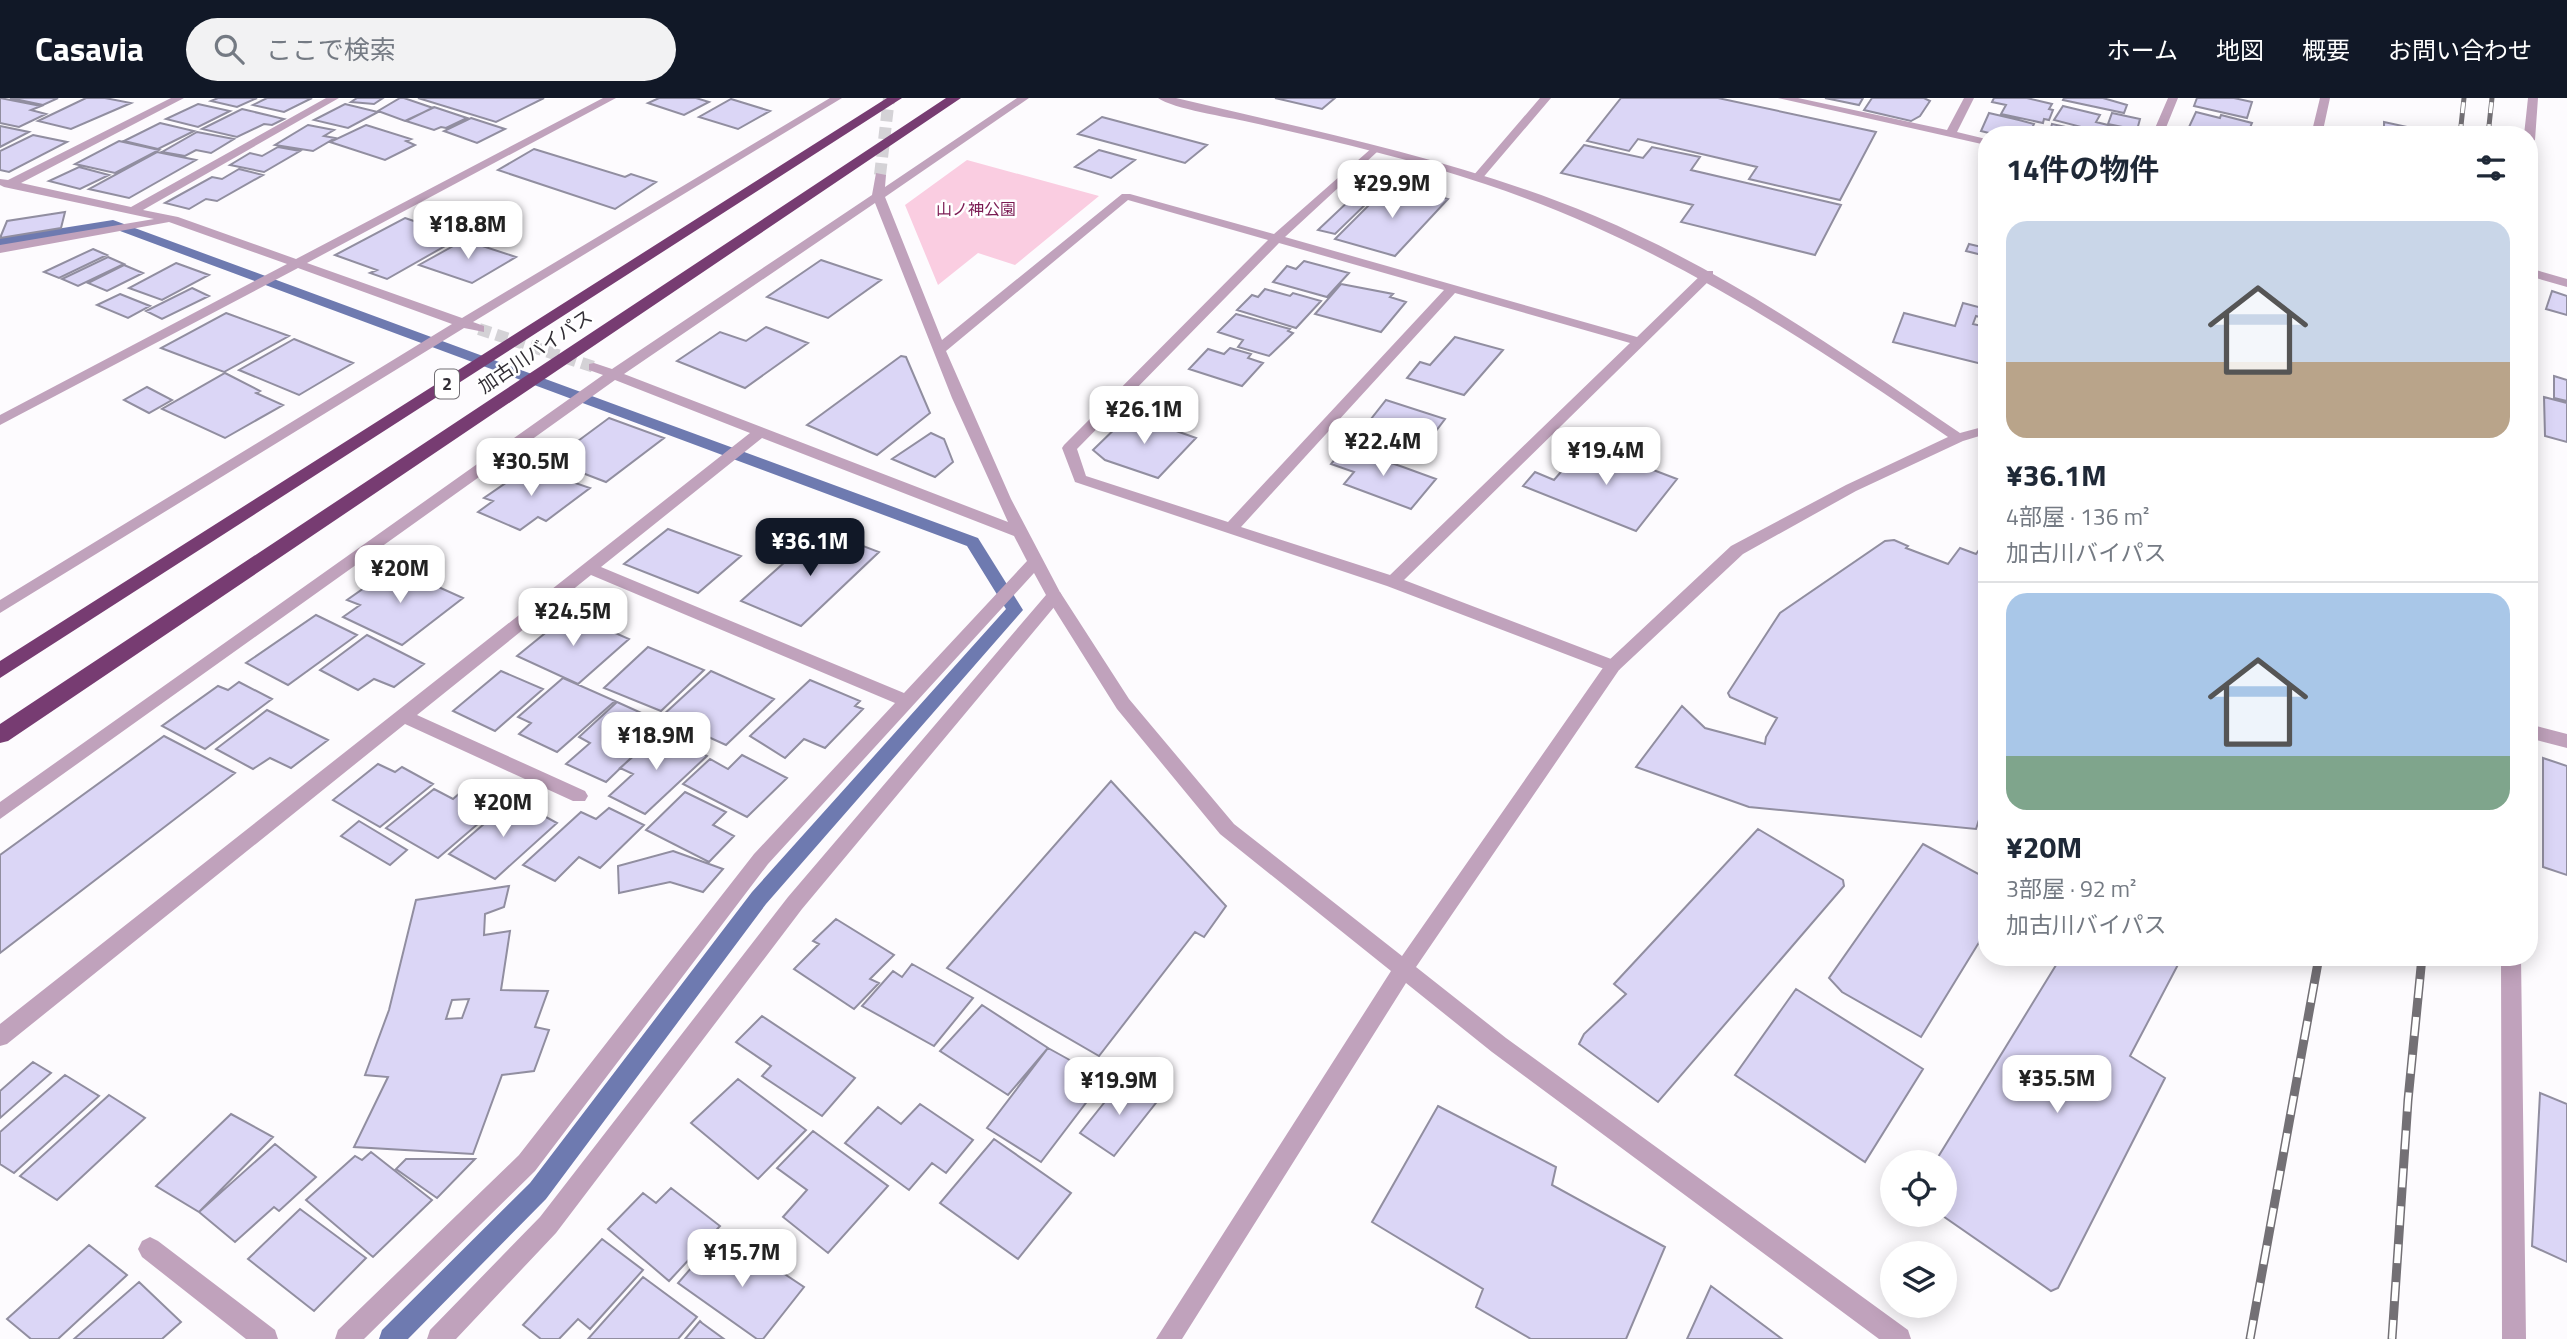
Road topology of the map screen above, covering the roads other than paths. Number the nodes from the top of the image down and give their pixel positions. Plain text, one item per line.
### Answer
1 (179, 98) edge
2 (334, 98) edge
3 (611, 98) edge
4 (837, 98) edge
5 (896, 98) edge
6 (955, 98) edge
7 (1024, 98) edge
8 (1163, 98) edge
9 (1546, 98) edge
10 (1787, 98) edge
11 (1969, 98) edge
12 (2173, 98) edge
13 (2325, 98) edge
14 (2533, 98) edge
15 (2161, 126) edge
16 (2318, 126) edge
17 (2530, 126) edge
18 (1951, 134) junction
19 (1978, 140) edge
20 (1373, 150) junction
21 (880, 175) tunnel mouth
22 (1477, 178) junction
23 (3, 184) edge
24 (878, 195) junction
25 (132, 211) junction
26 (174, 220) junction
27 (1276, 239) junction
28 (0, 249) edge
29 (296, 264) junction
30 (1709, 274) junction
31 (2538, 275) edge
32 (2567, 283) edge
33 (1452, 289) junction
34 (463, 323) junction
35 (479, 328) tunnel mouth
36 (1637, 341) junction
37 (940, 349) junction
38 (594, 367) tunnel mouth
39 (614, 374) junction
40 (0, 421) edge
41 (760, 432) junction
42 (1978, 432) edge
43 (1958, 438) junction
44 (1232, 527) junction
45 (1018, 532) junction
46 (1035, 562) junction
47 (590, 568) junction
48 (1393, 582) junction
49 (1054, 596) junction
50 (0, 607) edge
51 (1613, 666) junction
52 (0, 671) edge
53 (907, 701) junction
54 (404, 716) junction
55 (2538, 733) edge
56 (0, 735) edge
57 (2567, 741) edge
58 (579, 796) dead end
59 (0, 812) edge
60 (2511, 966) edge
61 (1404, 969) junction
62 (0, 1037) edge
63 (150, 1249) dead end
64 (265, 1339) edge
65 (347, 1339) edge
66 (439, 1339) edge
67 (1168, 1339) edge
68 (1899, 1339) edge
69 (2514, 1339) edge

1 - 23 street
2 - 25 street
3 - 29 street
4 - 34 street
5 - 52 highway, 加古川バイパス / 2
6 - 56 highway, 加古川バイパス / 2
7 - 24 street
8 - 20 street
9 - 22 street
10 - 18 street
11 - 18 street
12 - 15 street
13 - 16 street
14 - 17 street
18 - 19 street
20 - 22 street
20 - 27 street
21 - 24 street
22 - 30 street
23 - 25 street
24 - 37 street
24 - 39 street
25 - 26 street
26 - 28 street
26 - 29 street
27 - 33 street
27 - 37 street
27 - 44 street
29 - 34 street
29 - 40 street
30 - 36 street
30 - 43 street
31 - 32 street
33 - 36 street
33 - 44 street
34 - 35 street
34 - 50 street
36 - 48 street
37 - 45 street
38 - 39 street
39 - 41 street
39 - 59 street
41 - 45 street
41 - 47 street
42 - 43 street
43 - 51 street
44 - 48 street
45 - 46 street
46 - 49 street
46 - 53 street
47 - 53 street
47 - 54 street
48 - 51 street
49 - 61 street
49 - 66 street
51 - 61 street
53 - 65 street
54 - 58 street
54 - 62 street
55 - 57 street
60 - 69 street
61 - 67 street
61 - 68 street
63 - 64 street

